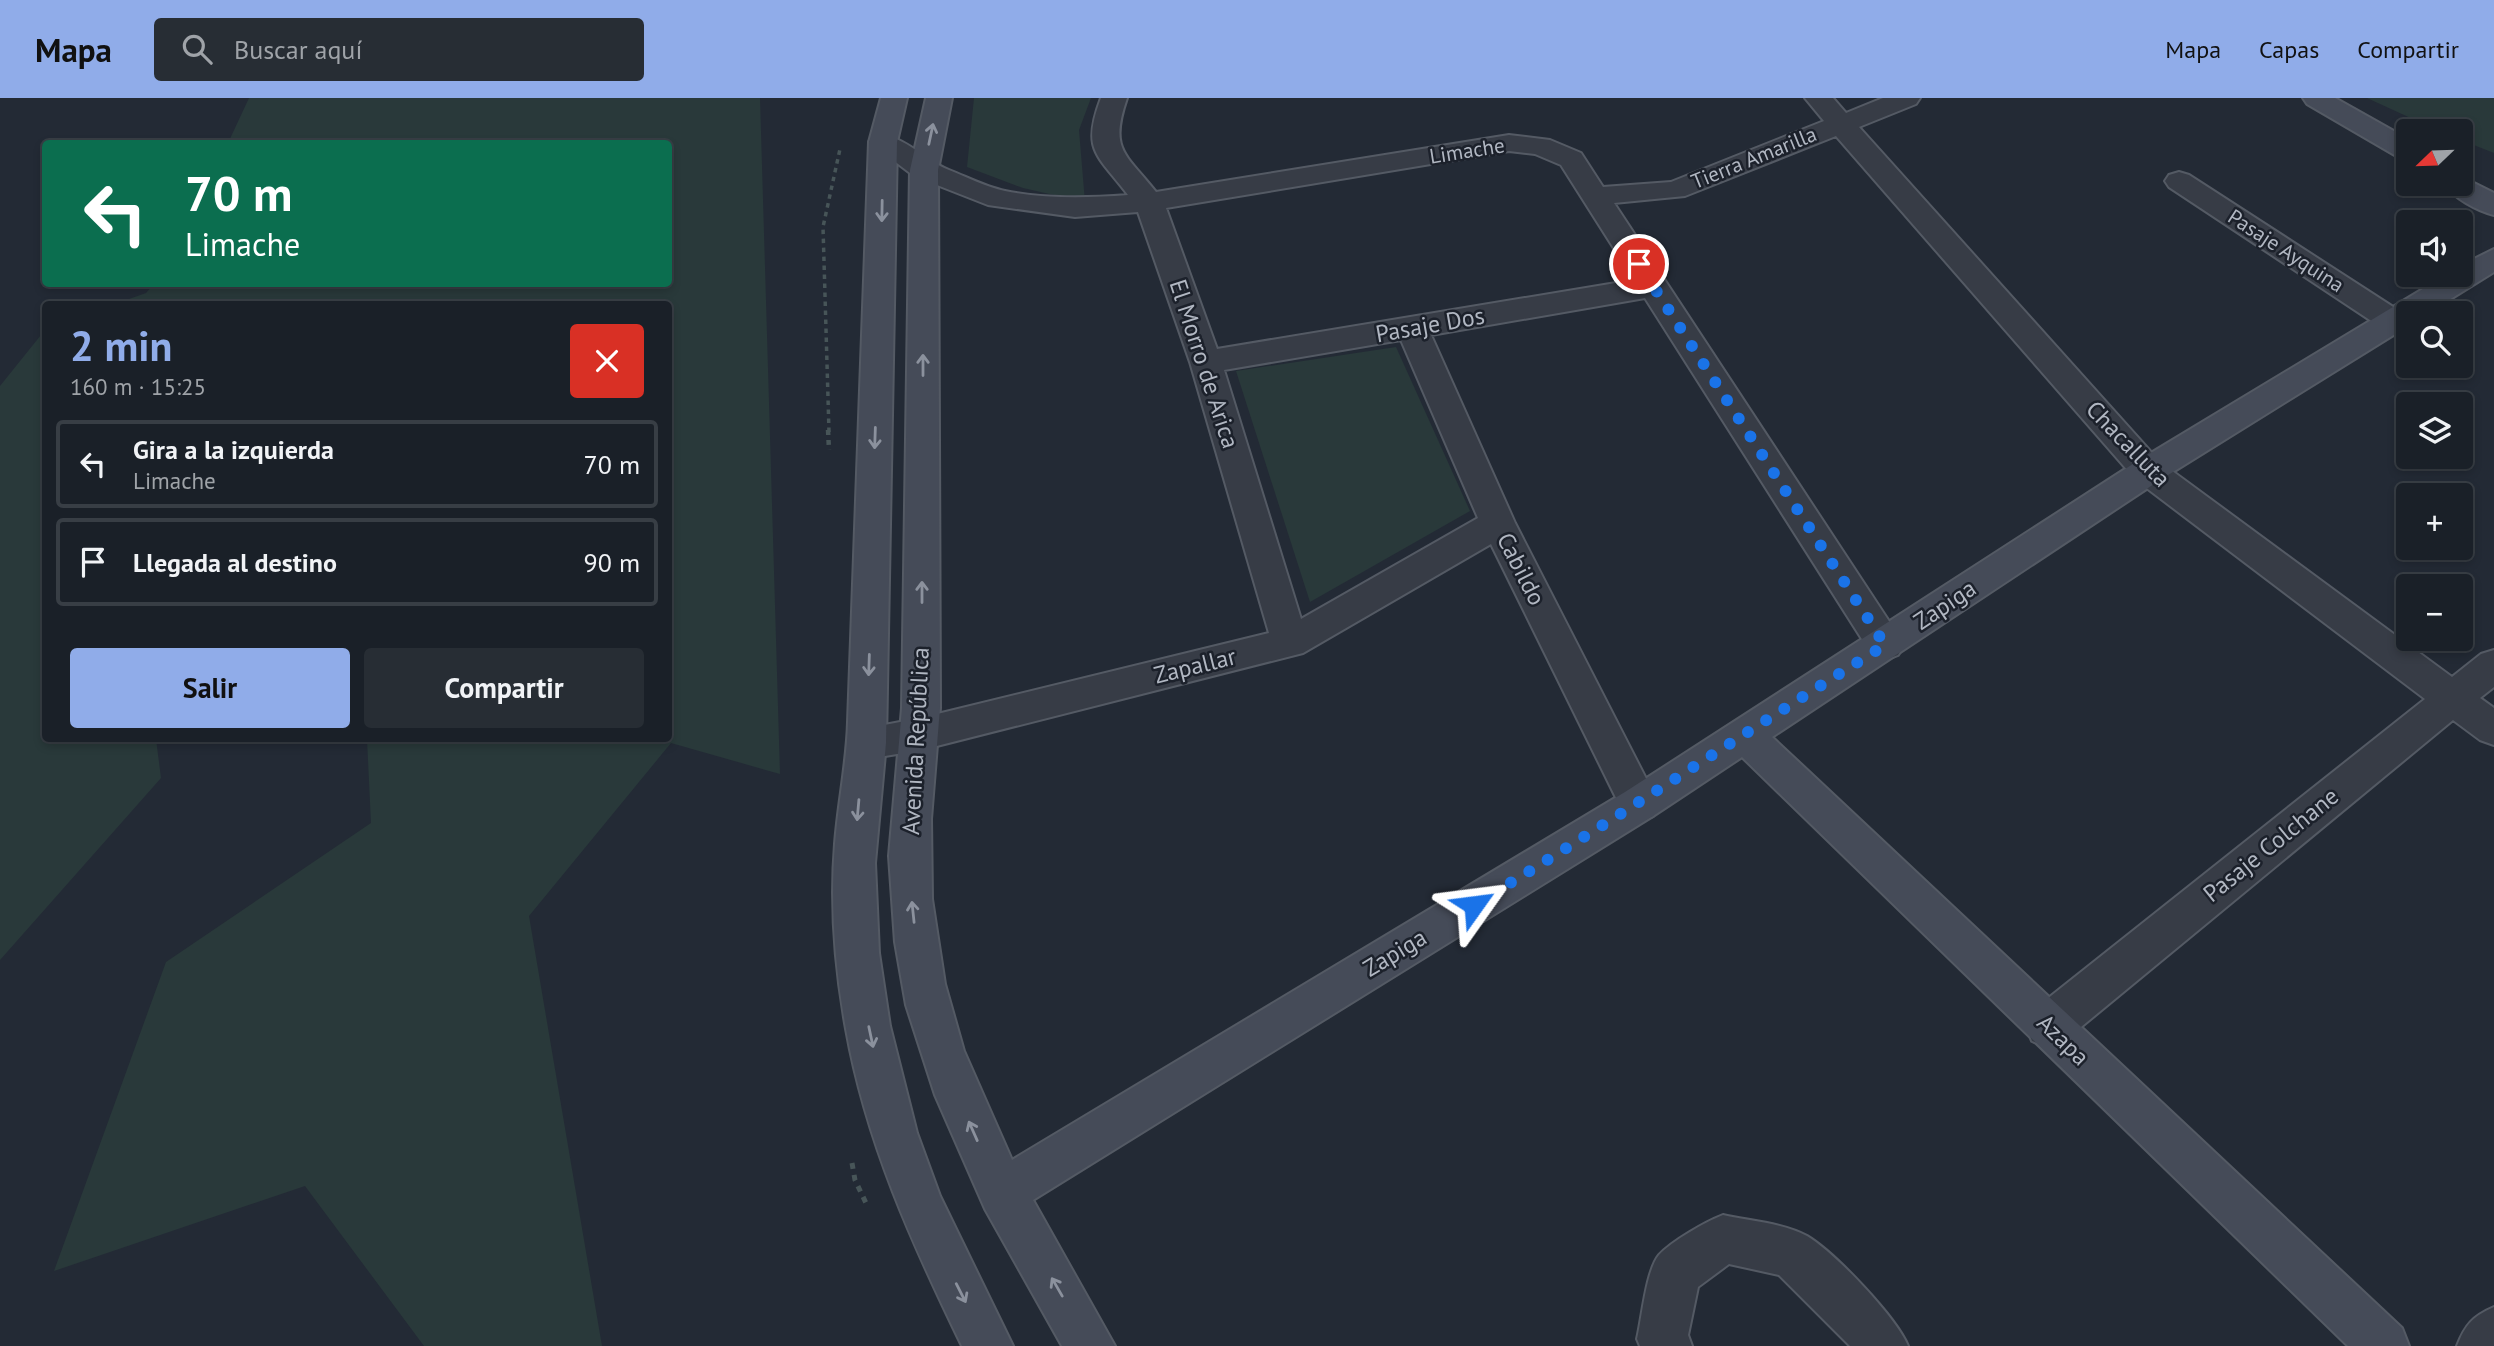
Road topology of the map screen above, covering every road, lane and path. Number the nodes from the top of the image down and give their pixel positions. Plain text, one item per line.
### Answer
1 (894, 98) edge
2 (939, 98) edge
3 (1114, 98) edge
4 (1818, 98) edge
5 (1907, 98) edge
6 (2316, 98) edge
7 (1840, 123) junction
8 (883, 142) junction
9 (2396, 144) edge
10 (924, 170) junction
11 (2179, 181) dead end
12 (2473, 193) edge
13 (1596, 196) junction
14 (1149, 202) junction
15 (2494, 206) edge
16 (2494, 259) edge
17 (1654, 286) junction
18 (2393, 321) junction
19 (1412, 328) junction
20 (1206, 362) junction
21 (2148, 471) junction
22 (1498, 523) junction
23 (1290, 643) junction
24 (1885, 645) junction
25 (2494, 665) edge
26 (2453, 698) junction
27 (2494, 729) edge
28 (920, 734) junction
29 (1743, 734) junction
30 (867, 743) junction
31 (1639, 804) junction
32 (2048, 1026) junction
33 (1002, 1192) junction
34 (2494, 1332) edge
35 (988, 1346) edge
36 (1090, 1346) edge
37 (1667, 1346) edge
38 (1883, 1346) edge
39 (2384, 1346) edge
40 (2482, 1346) edge

1 - 8 street, Avenida República
10 -> 2 street, Avenida República
3 - 14 street, El Morro de Arica
4 - 7 street, Chacalluta
5 - 7 street, Tierra Amarilla
6 - 9 street
7 - 13 street, Tierra Amarilla
7 - 21 street, Chacalluta
8 - 10 street, Limache
8 -> 30 street, Avenida República
10 - 14 street, Limache
28 -> 10 street, Avenida República
11 - 18 street, Pasaje Ayquina
12 - 15 street
13 - 14 street, Limache
13 - 17 street, Limache
14 - 20 street, El Morro de Arica
16 - 18 street, Zapiga
17 - 19 street, Pasaje Dos
17 - 24 street, Limache
18 - 21 street, Zapiga
19 - 20 street, Pasaje Dos
19 - 22 street, Cabildo
20 - 23 street, El Morro de Arica
21 - 24 street, Zapiga
21 - 26 street, Chacalluta
22 - 23 street, Zapallar
22 - 31 street, Cabildo
23 - 28 street, Zapallar
24 - 29 street, Zapiga
25 - 26 street, Pasaje Colchane
26 - 27 street, Chacalluta
26 - 32 street, Pasaje Colchane
28 - 30 street, Zapallar
33 -> 28 street, Avenida República
29 - 31 street, Zapiga
29 - 32 street, Azapa
30 -> 35 street, Avenida República
31 - 33 street, Zapiga
32 - 39 street, Azapa
36 -> 33 street, Avenida República
34 - 40 street
37 - 38 street

